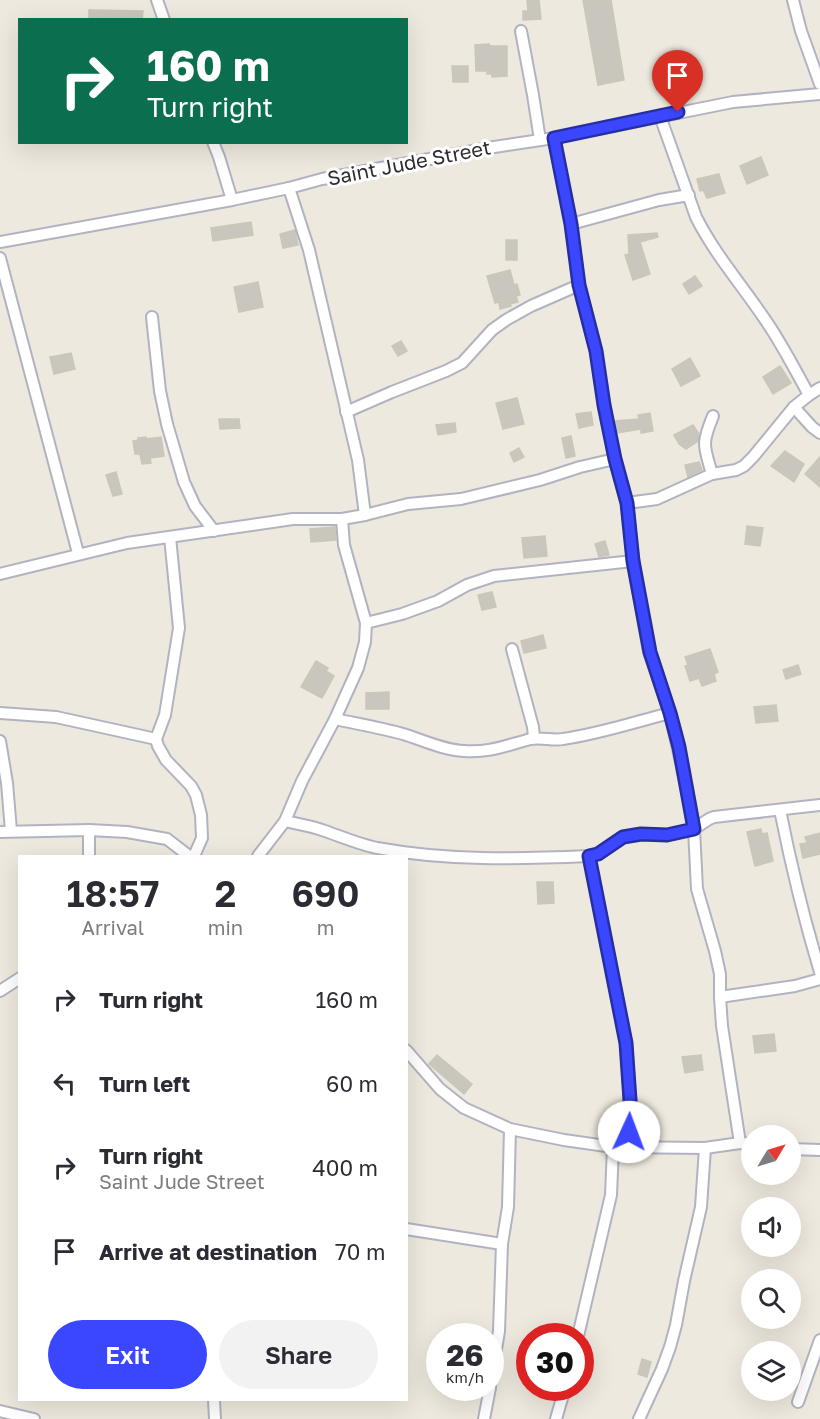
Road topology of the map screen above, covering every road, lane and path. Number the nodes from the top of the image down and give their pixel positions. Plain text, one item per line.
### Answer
1 (157, 0) edge
2 (793, 0) edge
3 (163, 18) edge
4 (521, 31) dead end
5 (820, 84) edge
6 (820, 94) edge
7 (660, 116) junction
8 (554, 138) junction
9 (540, 140) junction
10 (214, 144) edge
11 (289, 188) junction
12 (689, 195) junction
13 (232, 200) junction
14 (571, 224) junction
15 (0, 242) edge
16 (0, 258) edge
17 (579, 285) junction
18 (152, 317) dead end
19 (820, 388) edge
20 (809, 394) junction
21 (794, 407) junction
22 (346, 412) junction
23 (712, 416) dead end
24 (820, 433) edge
25 (615, 459) junction
26 (712, 474) junction
27 (627, 503) junction
28 (365, 515) junction
29 (342, 519) junction
30 (214, 531) junction
31 (170, 537) junction
32 (78, 554) junction
33 (633, 561) junction
34 (0, 574) edge
35 (366, 623) junction
36 (512, 649) dead end
37 (0, 713) edge
38 (670, 713) junction
39 (335, 719) junction
40 (534, 738) junction
41 (156, 739) junction
42 (0, 741) edge
43 (820, 805) edge
44 (780, 810) junction
45 (285, 821) junction
46 (694, 829) junction
47 (89, 830) junction
48 (5, 832) edge
49 (89, 855) edge
50 (188, 855) edge
51 (194, 855) edge
52 (259, 855) edge
53 (589, 856) junction
54 (820, 972) edge
55 (18, 979) edge
56 (820, 979) edge
57 (0, 991) edge
58 (720, 997) junction
59 (408, 1052) edge
60 (742, 1125) edge
61 (510, 1129) junction
62 (741, 1144) edge
63 (630, 1146) junction
64 (613, 1147) junction
65 (705, 1148) junction
66 (801, 1149) edge
67 (820, 1150) edge
68 (408, 1229) edge
69 (502, 1244) junction
70 (499, 1323) edge
71 (581, 1323) edge
72 (820, 1340) edge
73 (214, 1401) edge
74 (487, 1401) edge
75 (561, 1401) edge
76 (798, 1402) dead end
77 (0, 1411) edge
78 (16, 1417) edge
79 (34, 1419) edge
80 (215, 1419) edge
81 (484, 1419) edge
82 (556, 1419) edge
83 (639, 1419) edge

1 - 3 street
2 - 5 street
4 - 9 street
6 - 7 street, Saint Jude Street
7 - 8 street, Saint Jude Street
7 - 12 street
8 - 9 street, Saint Jude Street
8 - 14 street
9 - 11 street, Saint Jude Street
10 - 13 street
11 - 13 street, Saint Jude Street
11 - 22 street
12 - 14 street
12 - 20 street
13 - 15 street, Saint Jude Street
14 - 17 street
16 - 32 street
17 - 22 street
17 - 25 street
18 - 30 street
19 - 20 street
20 - 21 street
21 - 24 street
21 - 26 street
22 - 28 street
23 - 26 street
25 - 27 street
25 - 28 street
26 - 27 street
27 - 33 street
28 - 29 street
29 - 30 street
29 - 35 street
30 - 31 street
31 - 32 street
31 - 41 street
32 - 34 street
33 - 35 street
33 - 38 street
35 - 39 street
36 - 40 street
37 - 41 street
38 - 40 street
38 - 46 street
39 - 40 street
39 - 45 street
41 - 51 street
42 - 48 street
43 - 44 street
44 - 46 street
44 - 54 street
45 - 52 street
45 - 53 street
46 - 53 street
46 - 58 street
47 - 48 street
47 - 49 street
47 - 50 street
53 - 63 street
55 - 57 street
56 - 58 street
58 - 60 street
59 - 61 street
61 - 64 street
61 - 69 street
62 - 65 street
63 - 64 street
63 - 65 street
64 - 71 street
65 - 83 street
66 - 67 street
68 - 69 street
69 - 70 street
72 - 76 street
73 - 80 street
74 - 81 street
75 - 82 street
77 - 78 street
78 - 79 street

